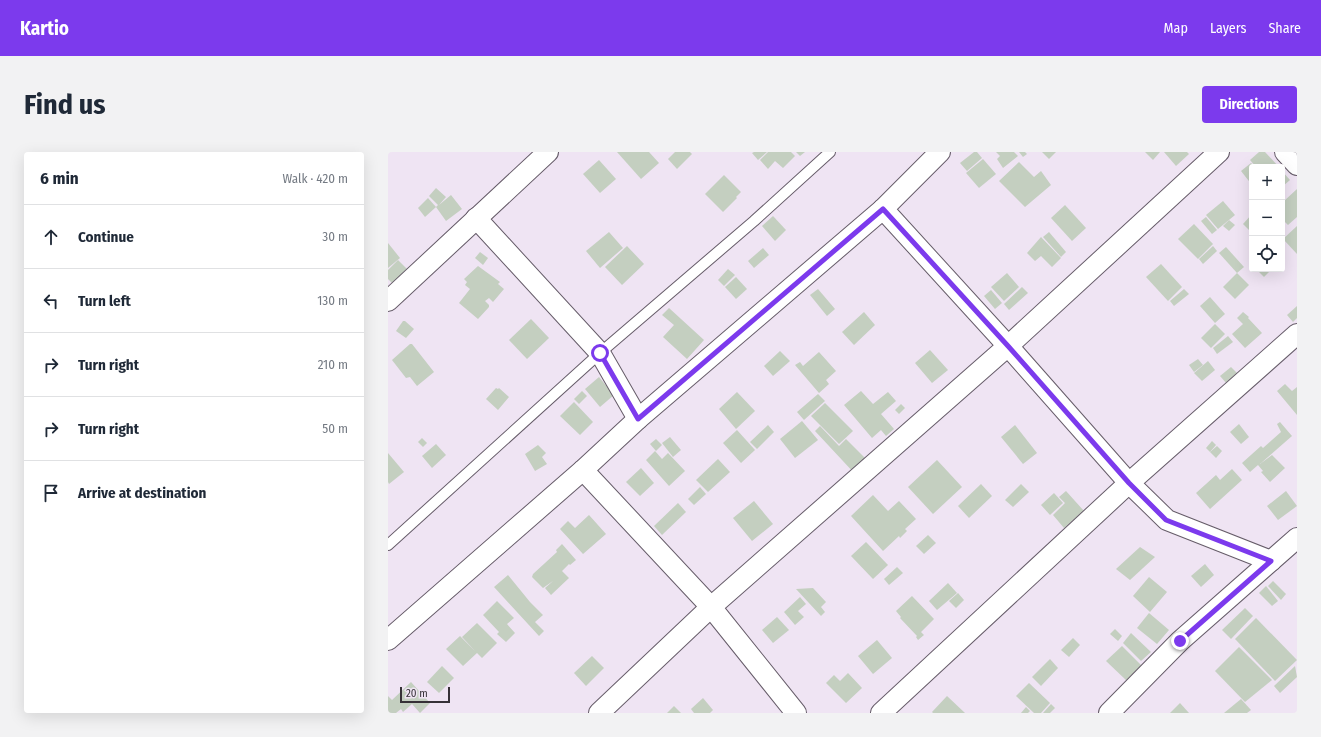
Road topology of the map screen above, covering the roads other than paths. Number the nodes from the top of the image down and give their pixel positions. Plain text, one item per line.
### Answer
1 (830, 152) edge
2 (940, 152) edge
3 (1219, 152) edge
4 (1285, 152) edge
5 (544, 153) edge
6 (1297, 165) edge
7 (883, 209) junction
8 (476, 218) junction
9 (388, 300) edge
10 (1297, 334) edge
11 (1008, 346) junction
12 (600, 353) junction
13 (638, 419) junction
14 (583, 470) junction
15 (1129, 483) junction
16 (1297, 538) edge
17 (388, 545) edge
18 (1271, 561) junction
19 (711, 607) junction
20 (388, 640) edge
21 (599, 713) edge
22 (796, 713) edge
23 (881, 713) edge
24 (1109, 713) edge

1 - 12 lane
2 - 7 street
3 - 11 street
4 - 6 street
5 - 8 street
7 - 11 street
7 - 13 street
8 - 9 street
8 - 12 street
10 - 15 street
11 - 15 street
11 - 19 street
12 - 13 street
12 - 17 lane
13 - 14 street
14 - 19 street
14 - 20 street
15 - 18 street
15 - 23 street
16 - 18 street
18 - 24 street
19 - 21 street
19 - 22 street

